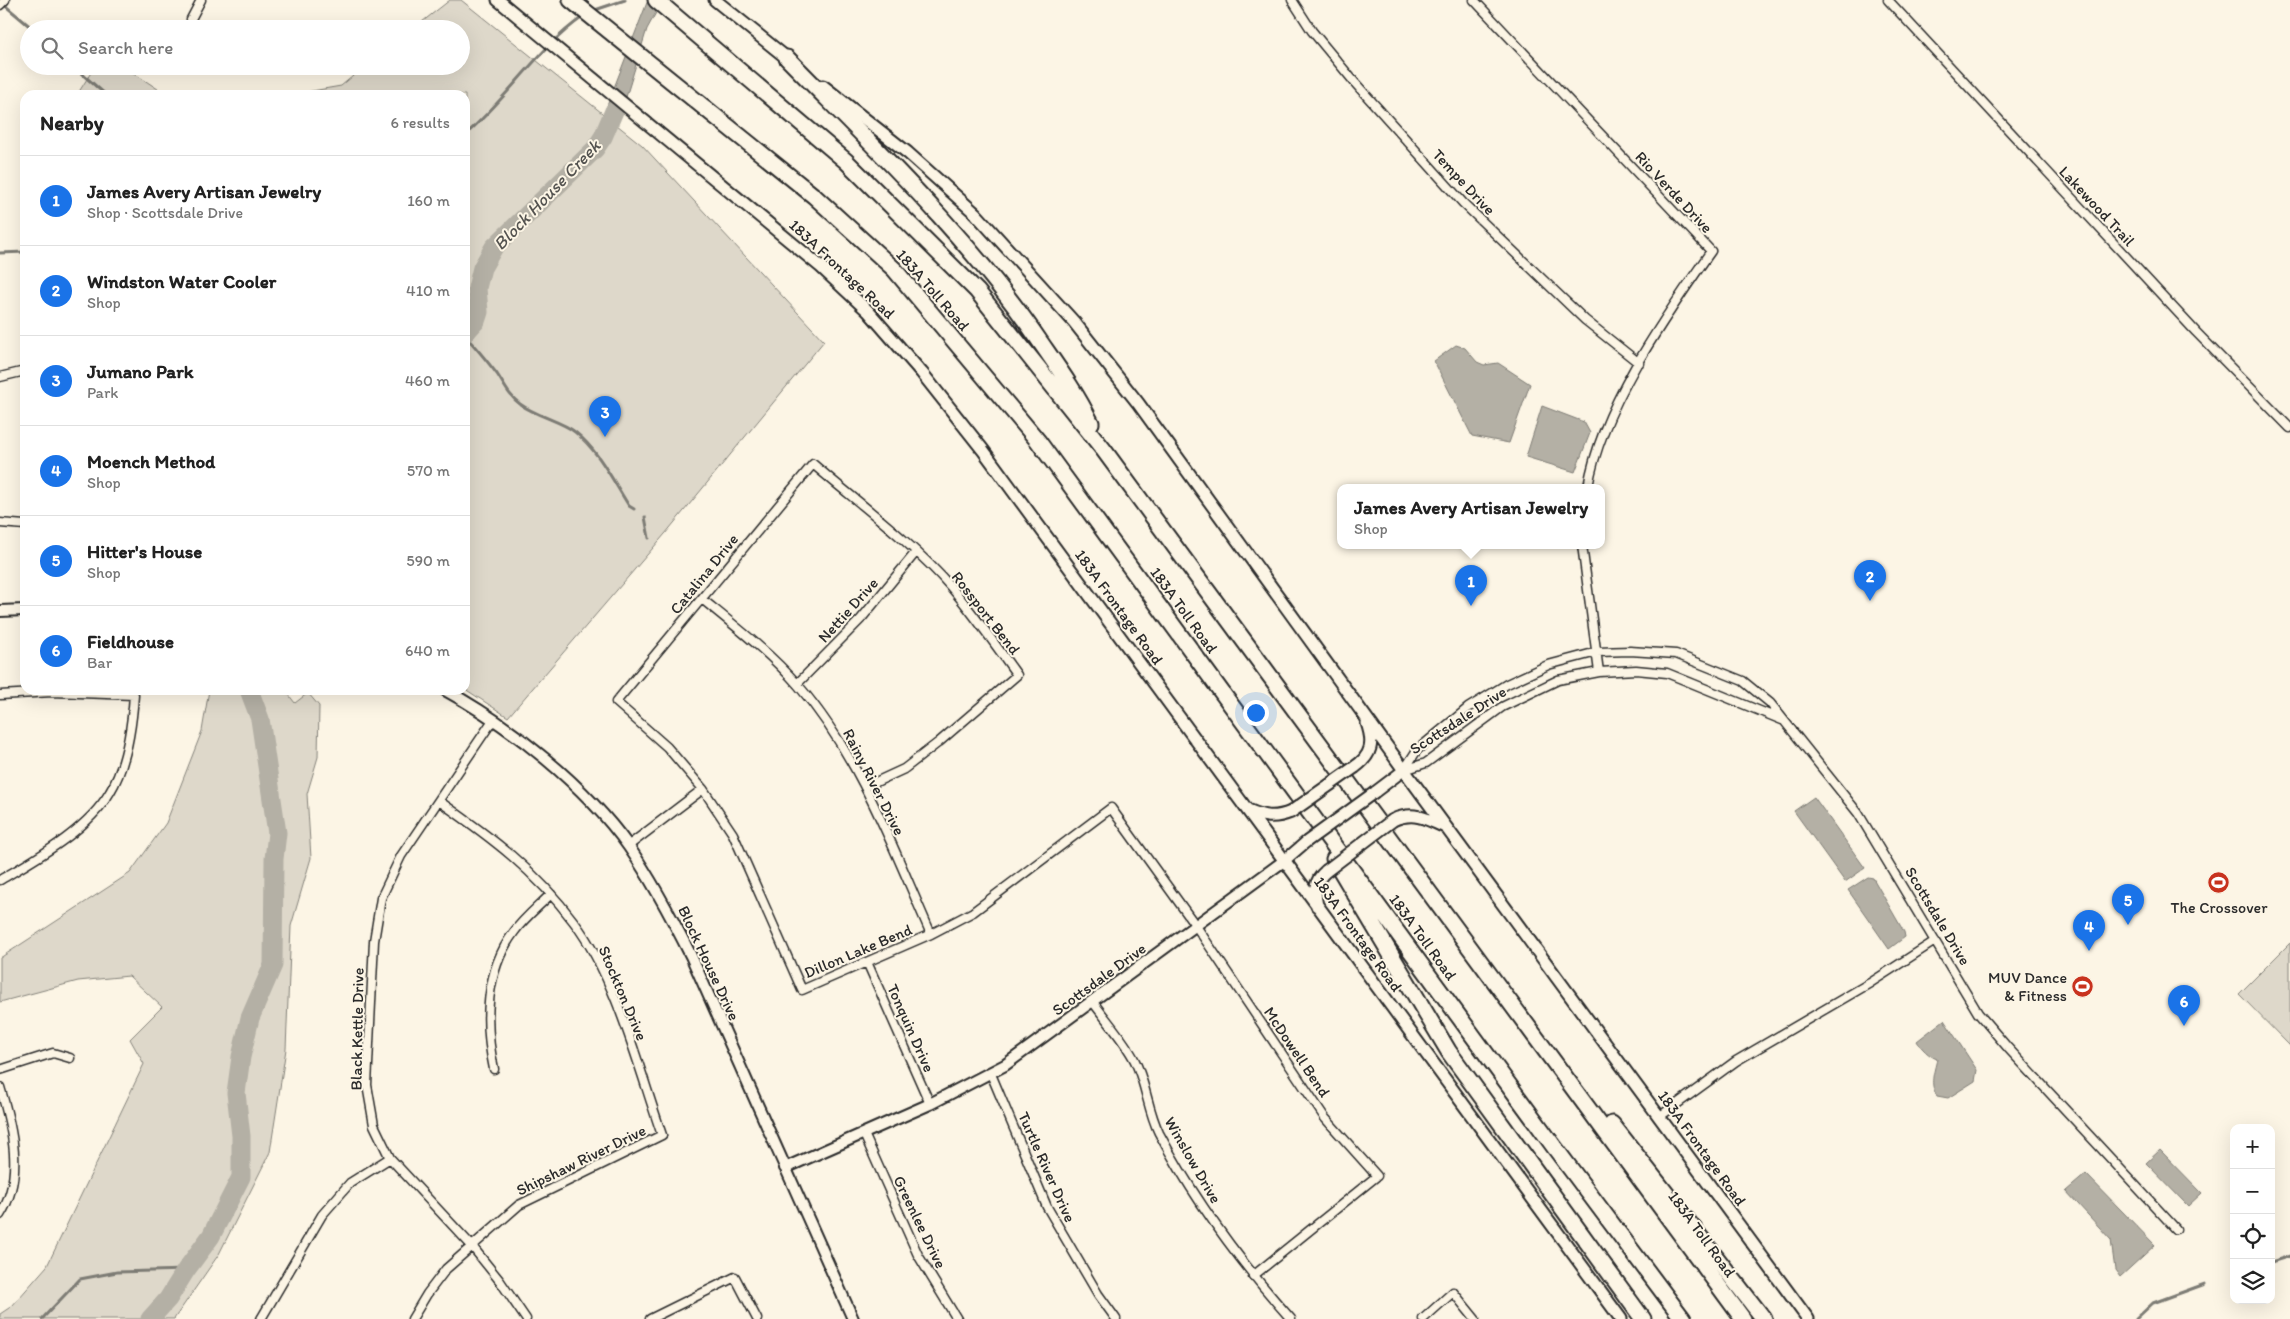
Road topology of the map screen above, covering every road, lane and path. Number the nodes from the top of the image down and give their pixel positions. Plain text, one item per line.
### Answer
1 (5, 0) edge
2 (201, 0) edge
3 (498, 0) edge
4 (571, 0) edge
5 (656, 0) edge
6 (715, 0) edge
7 (1292, 0) edge
8 (1474, 0) edge
9 (1888, 0) edge
10 (0, 5) edge
11 (190, 19) dead end
12 (787, 58) junction
13 (1639, 363) junction
14 (20, 372) edge
15 (0, 377) edge
16 (2290, 428) edge
17 (1103, 449) junction
18 (813, 464) joint
19 (1589, 484) edge
20 (0, 523) edge
21 (20, 525) edge
22 (1583, 549) edge
23 (916, 552) junction
24 (702, 599) junction
25 (20, 610) edge
26 (0, 611) edge
27 (1597, 652) junction
28 (1599, 672) junction
29 (797, 684) junction
30 (20, 693) edge
31 (0, 695) edge
32 (134, 695) edge
33 (453, 695) edge
34 (616, 702) joint
35 (1364, 715) junction
36 (493, 720) junction
37 (1784, 721) junction
38 (1404, 770) junction
39 (1287, 780) junction
40 (865, 787) junction
41 (703, 789) junction
42 (439, 801) junction
43 (1111, 808) joint
44 (1248, 810) junction
45 (1446, 827) junction
46 (628, 846) junction
47 (1285, 860) junction
48 (0, 880) edge
49 (552, 894) junction
50 (1317, 908) junction
51 (1196, 926) junction
52 (931, 934) junction
53 (1935, 941) junction
54 (867, 962) junction
55 (1093, 1002) junction
56 (1547, 1053) junction
57 (70, 1058) dead end
58 (494, 1069) dead end
59 (0, 1070) edge
60 (991, 1074) junction
61 (0, 1087) edge
62 (930, 1104) junction
63 (1659, 1117) junction
64 (864, 1134) junction
65 (662, 1135) joint
66 (390, 1158) junction
67 (785, 1168) junction
68 (0, 1215) edge
69 (2176, 1229) dead end
70 (471, 1245) junction
71 (1253, 1276) junction
72 (261, 1319) edge
73 (412, 1319) edge
74 (526, 1319) edge
75 (650, 1319) edge
76 (757, 1319) edge
77 (853, 1319) edge
78 (957, 1319) edge
79 (1116, 1319) edge
80 (1291, 1319) edge
81 (1423, 1319) edge
82 (1475, 1319) edge
83 (1621, 1319) edge
84 (1642, 1319) edge
85 (1683, 1319) edge
86 (1743, 1319) edge
87 (1764, 1319) edge
88 (1808, 1319) edge

1 - 10 street
2 - 11 street
3 - 44 main road, 183A Frontage Road
4 - 39 highway, 183A Toll Road
5 - 17 highway, 183A Toll Road
6 - 12 main road, 183A Frontage Road
7 - 13 street, Tempe Drive
8 - 13 street, Rio Verde Drive
9 - 16 street, Lakewood Trail
12 - 17 highway
12 - 35 main road, 183A Frontage Road
13 - 19 street, Rio Verde Drive
14 - 15 street
17 - 56 highway, 183A Toll Road
18 - 23 street, Rossport Bend
18 - 24 street, Catalina Drive
20 - 21 street
22 - 27 street
23 - 29 street, Nettie Drive
23 - 40 street, Rossport Bend
24 - 29 street, Rainy River Drive
24 - 34 street, Catalina Drive
25 - 26 street
27 - 28 street
27 - 37 street, Scottsdale Drive
27 - 38 street, Scottsdale Drive
28 - 37 street, Scottsdale Drive
28 - 38 street, Scottsdale Drive
29 - 40 street, Rainy River Drive
30 - 31 street
32 - 48 street
33 - 36 street, Block House Drive
34 - 41 street, Dillon Lake Bend
35 - 38 main road, 183A Frontage Road
35 - 44 main road, bridge
36 - 42 street, Black Kettle Drive
36 - 46 street, Block House Drive
37 - 53 street, Scottsdale Drive
38 - 45 main road, 183A Frontage Road
38 - 47 street, Scottsdale Drive, bridge
39 - 84 highway
39 - 85 highway, 183A Toll Road
40 - 52 street, Rainy River Drive
41 - 46 street
41 - 54 street, Dillon Lake Bend
42 - 49 street, Stockton Drive
42 - 66 street, Black Kettle Drive
43 - 51 street, McDowell Bend
43 - 52 street, Dillon Lake Bend
44 - 47 main road, 183A Frontage Road
45 - 50 main road, bridge
45 - 63 main road, 183A Frontage Road
46 - 67 street, Block House Drive
47 - 50 main road, 183A Frontage Road
47 - 51 street, Scottsdale Drive
49 - 58 street
49 - 65 street, Stockton Drive
50 - 83 main road, 183A Frontage Road
51 - 55 street, Scottsdale Drive
51 - 71 street, McDowell Bend
52 - 54 street, Dillon Lake Bend
53 - 63 street
53 - 69 street, Scottsdale Drive
54 - 62 street, Tonquin Drive
55 - 60 street, Scottsdale Drive
55 - 71 street, Winslow Drive
56 - 86 highway, 183A Toll Road
56 - 87 highway
57 - 59 street
60 - 62 street, Scottsdale Drive
60 - 79 street, Turtle River Drive
61 - 68 street
62 - 64 street, Scottsdale Drive
63 - 88 main road, 183A Frontage Road
64 - 67 street, Scottsdale Drive
64 - 78 street, Greenlee Drive
65 - 70 street, Shipshaw River Drive
66 - 70 street, Black Kettle Drive
66 - 72 street
67 - 77 street, Block House Drive
70 - 73 street, Shipshaw River Drive
70 - 74 street, Black Kettle Drive
71 - 80 street, Winslow Drive
75 - 76 street
81 - 82 street

